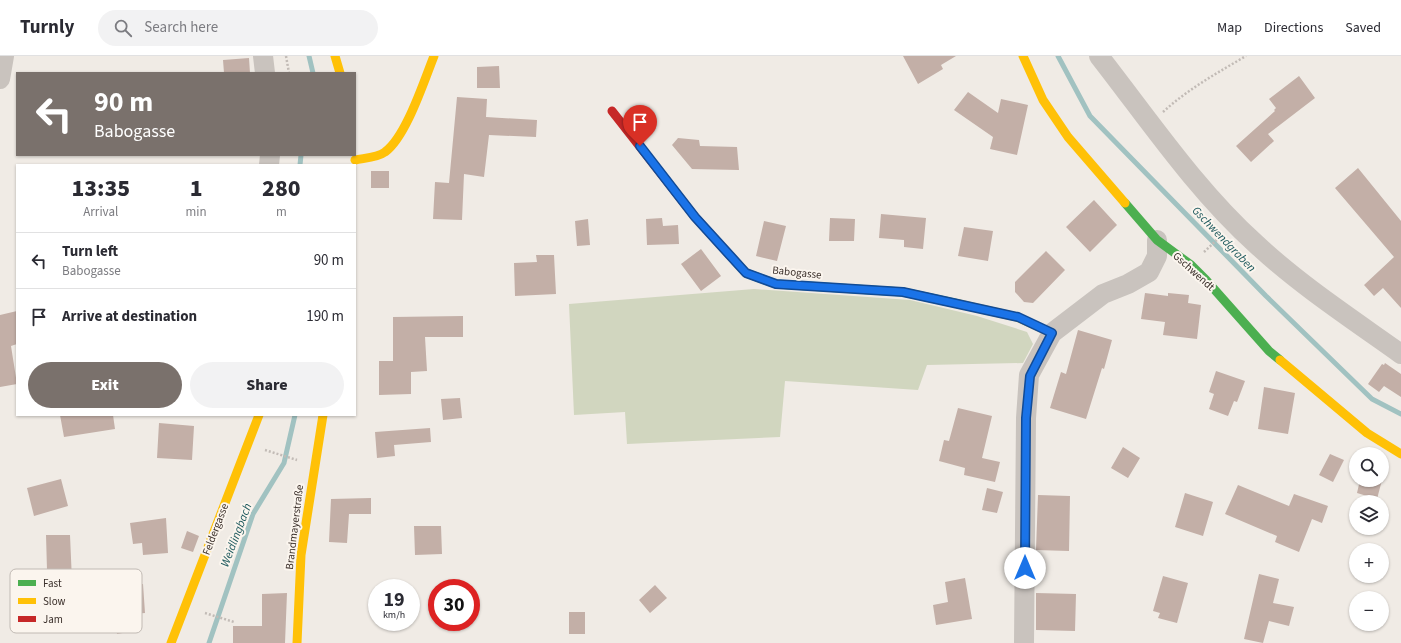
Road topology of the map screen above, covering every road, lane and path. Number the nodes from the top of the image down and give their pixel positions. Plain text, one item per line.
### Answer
1 (4, 56) edge
2 (262, 56) edge
3 (286, 56) edge
4 (335, 56) edge
5 (434, 56) edge
6 (1023, 56) edge
7 (1099, 56) edge
8 (1246, 56) edge
9 (265, 72) edge
10 (289, 72) edge
11 (340, 72) edge
12 (0, 79) edge
13 (612, 111) dead end
14 (1151, 123) junction
15 (355, 160) edge
16 (1234, 222) junction
17 (1157, 240) junction
18 (1191, 265) junction
19 (1052, 333) junction
20 (1401, 354) edge
21 (259, 416) edge
22 (323, 416) edge
23 (263, 450) dead end
24 (1401, 454) edge
25 (297, 460) dead end
26 (207, 613) dead end
27 (234, 622) dead end
28 (171, 643) edge
29 (298, 643) edge
30 (1024, 643) edge

1 - 12 street
2 - 9 street
3 - 10 path
4 - 11 street
5 - 15 street
6 - 17 street, Gschwendt
7 - 14 street
8 - 14 path
13 - 19 street, Babogasse
14 - 16 street
16 - 18 path
16 - 20 street
17 - 18 street, Gschwendt
17 - 19 street
18 - 24 street, Gschwendt
19 - 30 street
21 - 28 street, Feldergasse
22 - 29 street, Brandmayerstraße
23 - 25 path
26 - 27 path

